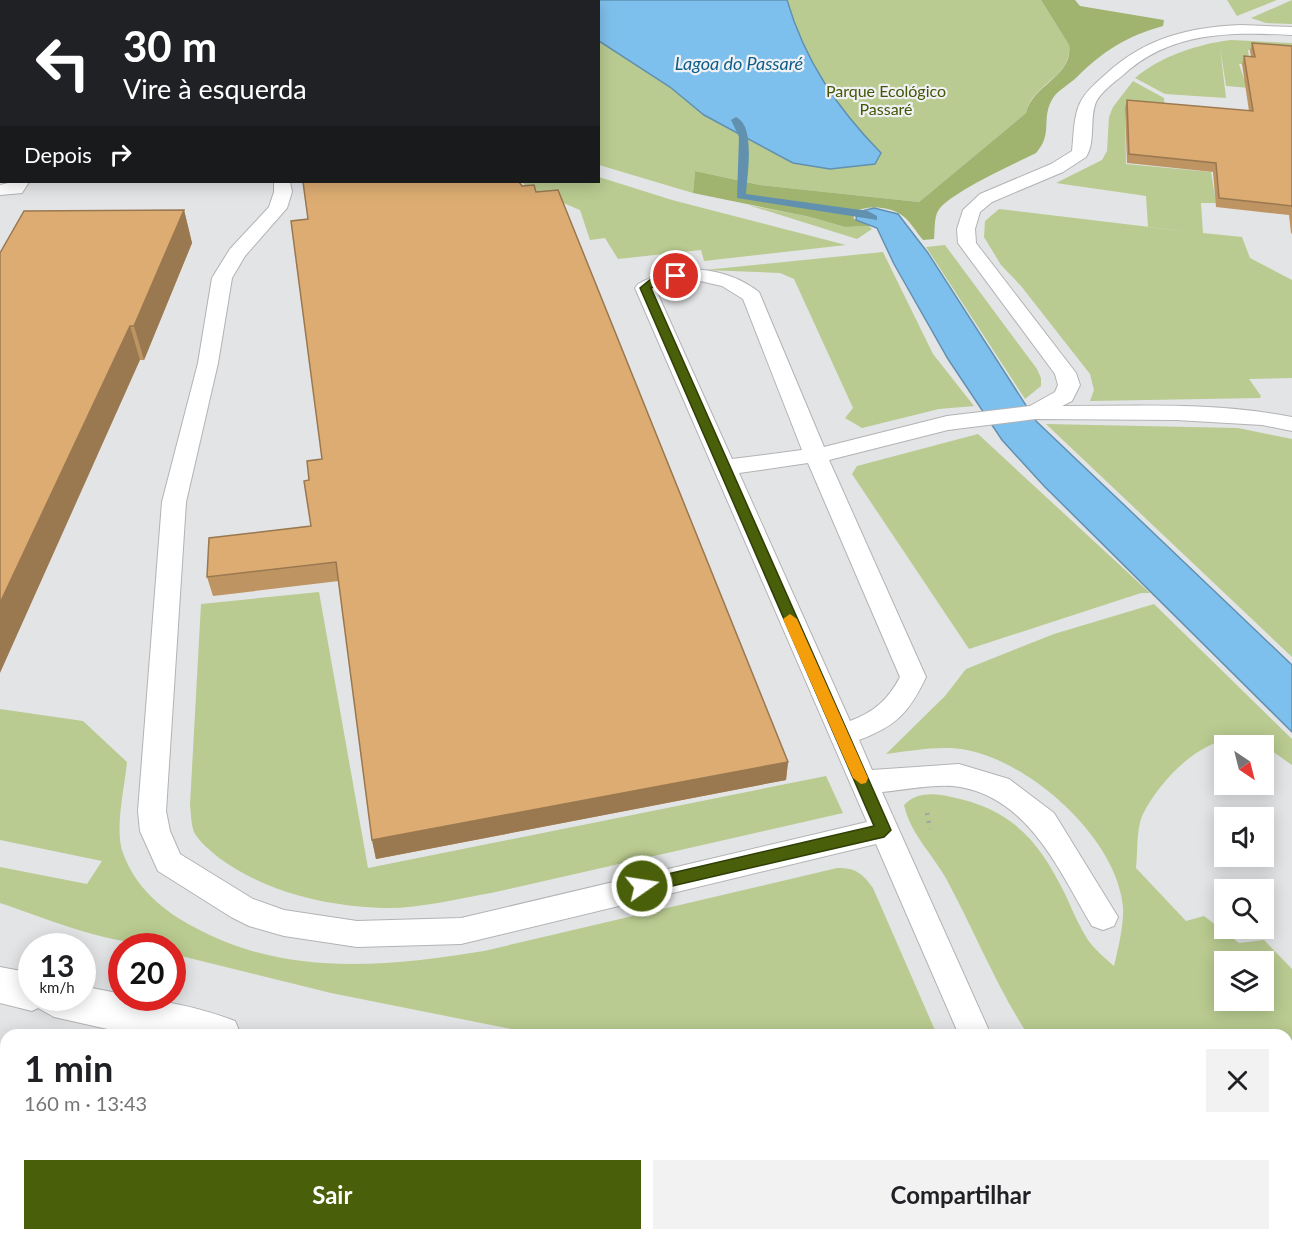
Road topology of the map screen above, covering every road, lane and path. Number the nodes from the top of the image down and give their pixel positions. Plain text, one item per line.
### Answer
1 (1292, 31) edge
2 (19, 183) edge
3 (282, 183) edge
4 (0, 190) edge
5 (1035, 412) junction
6 (1292, 424) edge
7 (816, 456) junction
8 (723, 468) junction
9 (841, 735) junction
10 (924, 776) junction
11 (862, 782) junction
12 (884, 830) junction
13 (931, 835) dead end
14 (1103, 917) dead end
15 (0, 985) edge
16 (18, 989) edge
17 (96, 1007) edge
18 (193, 1029) edge
19 (972, 1029) edge

1 - 5 lane
2 - 4 lane
3 - 12 lane
5 - 6 lane
5 - 7 lane
7 - 8 lane
7 - 8 lane
7 - 9 lane
8 - 9 lane
9 - 11 lane
10 - 11 lane
10 - 13 path
10 - 14 lane
11 - 12 lane
12 - 19 lane
15 - 16 main road
17 - 18 main road

